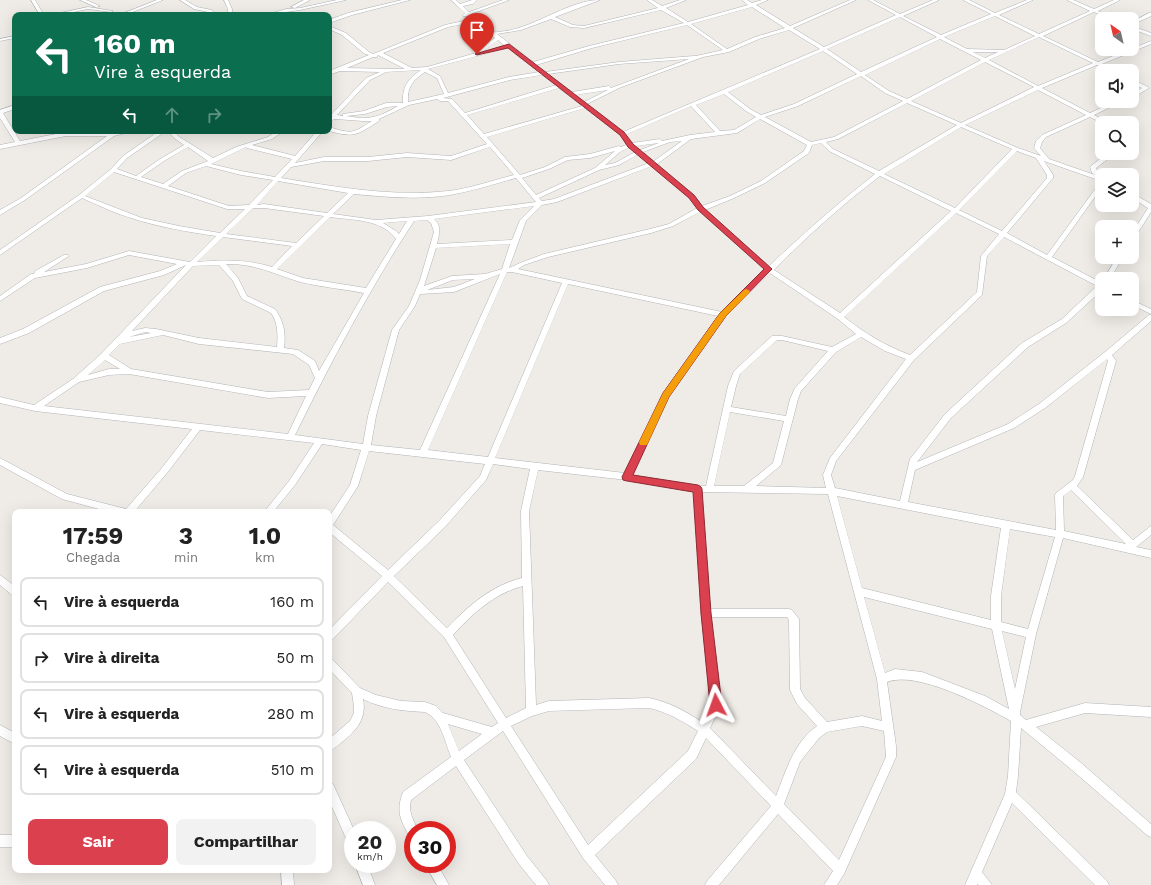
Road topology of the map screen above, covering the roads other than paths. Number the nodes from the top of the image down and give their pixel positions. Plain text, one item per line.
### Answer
1 (33, 0) edge
2 (82, 0) edge
3 (161, 0) edge
4 (182, 0) edge
5 (226, 0) edge
6 (308, 0) edge
7 (325, 0) edge
8 (344, 0) edge
9 (408, 0) edge
10 (453, 0) edge
11 (474, 0) edge
12 (507, 0) edge
13 (598, 0) edge
14 (649, 0) edge
15 (684, 0) edge
16 (744, 0) edge
17 (766, 0) edge
18 (854, 0) edge
19 (870, 0) edge
20 (937, 0) edge
21 (965, 0) edge
22 (1031, 0) edge
23 (1069, 0) edge
24 (1115, 0) edge
25 (753, 5) junction
26 (459, 6) junction
27 (662, 8) junction
28 (300, 9) junction
29 (76, 10) joint
30 (111, 11) joint
31 (284, 11) junction
32 (1094, 11) junction
33 (40, 12) edge
34 (67, 12) edge
35 (128, 12) edge
36 (211, 12) edge
37 (230, 12) edge
38 (280, 12) edge
39 (305, 12) edge
40 (468, 14) junction
41 (996, 14) junction
42 (1151, 14) edge
43 (899, 16) junction
44 (551, 17) junction
45 (332, 20) edge
46 (475, 20) junction
47 (1139, 21) edge
48 (688, 24) junction
49 (798, 25) junction
50 (447, 26) junction
51 (332, 28) edge
52 (790, 28) junction
53 (1139, 29) edge
54 (492, 33) junction
55 (797, 33) junction
56 (1151, 35) edge
57 (1041, 36) junction
58 (940, 37) junction
59 (12, 38) edge
60 (499, 38) junction
61 (0, 40) edge
62 (1151, 42) edge
63 (509, 46) junction
64 (724, 50) junction
65 (825, 50) junction
66 (964, 50) junction
67 (1006, 51) junction
68 (367, 53) junction
69 (380, 54) junction
70 (477, 54) junction
71 (375, 56) junction
72 (702, 56) junction
73 (985, 60) junction
74 (358, 62) junction
75 (1099, 64) joint
76 (534, 65) junction
77 (1095, 66) edge
78 (339, 69) junction
79 (426, 69) junction
80 (363, 70) junction
81 (412, 70) junction
82 (386, 71) junction
83 (332, 72) edge
84 (544, 73) junction
85 (524, 74) junction
86 (860, 75) junction
87 (368, 79) junction
88 (1139, 84) edge
89 (560, 86) junction
90 (617, 87) junction
91 (1037, 88) junction
92 (724, 92) junction
93 (1139, 92) edge
94 (572, 94) junction
95 (448, 98) junction
96 (907, 101) junction
97 (406, 104) junction
98 (585, 105) junction
99 (693, 105) junction
100 (12, 108) edge
101 (1103, 108) edge
102 (0, 113) edge
103 (1089, 114) junction
104 (463, 115) junction
105 (332, 116) edge
106 (341, 116) junction
107 (760, 117) junction
108 (1095, 117) edge
109 (332, 118) edge
110 (381, 118) junction
111 (960, 125) junction
112 (332, 130) edge
113 (12, 133) edge
114 (719, 133) junction
115 (13, 134) edge
116 (66, 134) edge
117 (112, 134) edge
118 (159, 134) edge
119 (174, 134) edge
120 (276, 134) edge
121 (317, 134) edge
122 (622, 134) junction
123 (483, 136) junction
124 (690, 137) junction
125 (669, 141) junction
126 (823, 142) junction
127 (18, 143) junction
128 (810, 144) junction
129 (188, 145) junction
130 (492, 145) junction
131 (247, 146) junction
132 (628, 146) junction
133 (0, 147) edge
134 (1037, 148) junction
135 (1016, 149) junction
136 (639, 152) junction
137 (1024, 152) junction
138 (297, 158) junction
139 (1043, 159) junction
140 (1103, 160) edge
141 (213, 161) junction
142 (206, 164) junction
143 (652, 164) junction
144 (290, 165) junction
145 (597, 169) junction
146 (113, 170) junction
147 (514, 170) junction
148 (1095, 173) edge
149 (879, 174) junction
150 (519, 177) junction
151 (136, 178) junction
152 (1095, 178) edge
153 (276, 179) junction
154 (506, 180) junction
155 (164, 187) junction
156 (1095, 191) edge
157 (353, 192) junction
158 (81, 196) junction
159 (1139, 199) edge
160 (538, 200) junction
161 (250, 207) junction
162 (1151, 207) edge
163 (229, 208) junction
164 (701, 209) junction
165 (955, 210) junction
166 (0, 213) edge
167 (328, 216) junction
168 (428, 218) junction
169 (412, 219) junction
170 (234, 222) junction
171 (376, 222) junction
172 (1139, 227) edge
173 (1003, 234) junction
174 (221, 236) junction
175 (398, 239) junction
176 (513, 242) junction
177 (297, 245) junction
178 (433, 246) junction
179 (0, 253) edge
180 (66, 256) dead end
181 (1048, 258) junction
182 (220, 262) junction
183 (187, 263) junction
184 (768, 269) junction
185 (273, 270) junction
186 (509, 270) junction
187 (33, 276) junction
188 (488, 276) junction
189 (566, 282) junction
190 (1095, 282) edge
191 (368, 291) junction
192 (419, 291) junction
193 (1095, 292) edge
194 (0, 299) edge
195 (1139, 306) edge
196 (1151, 312) edge
197 (723, 314) junction
198 (840, 317) junction
199 (1151, 317) edge
200 (861, 334) junction
201 (123, 338) junction
202 (0, 341) edge
203 (280, 350) junction
204 (833, 350) junction
205 (1108, 354) junction
206 (104, 356) junction
207 (911, 358) junction
208 (129, 371) junction
209 (319, 378) junction
210 (76, 381) junction
211 (312, 393) junction
212 (0, 400) edge
213 (35, 408) junction
214 (727, 409) junction
215 (789, 419) junction
216 (198, 427) junction
217 (290, 438) junction
218 (320, 441) junction
219 (366, 448) junction
220 (423, 453) junction
221 (0, 461) edge
222 (491, 461) junction
223 (535, 466) junction
224 (910, 468) junction
225 (627, 477) junction
226 (1071, 485) junction
227 (698, 489) junction
228 (709, 489) junction
229 (745, 490) junction
230 (831, 491) junction
231 (903, 505) junction
232 (107, 509) edge
233 (132, 509) edge
234 (270, 509) edge
235 (332, 521) edge
236 (1006, 526) junction
237 (332, 529) edge
238 (1151, 530) edge
239 (1060, 534) junction
240 (1130, 546) junction
241 (1151, 554) edge
242 (388, 576) junction
243 (0, 579) edge
244 (527, 581) junction
245 (12, 589) edge
246 (858, 591) junction
247 (706, 613) junction
248 (996, 625) junction
249 (332, 634) edge
250 (447, 634) junction
251 (1031, 634) junction
252 (332, 665) edge
253 (882, 679) junction
254 (356, 691) junction
255 (531, 711) junction
256 (1151, 712) edge
257 (1015, 715) junction
258 (440, 717) junction
259 (504, 724) junction
260 (1025, 725) junction
261 (825, 727) junction
262 (888, 727) junction
263 (0, 730) edge
264 (705, 730) junction
265 (493, 732) junction
266 (12, 737) edge
267 (332, 743) edge
268 (457, 759) junction
269 (1010, 794) junction
270 (332, 795) edge
271 (778, 806) junction
272 (344, 821) edge
273 (408, 821) edge
274 (1151, 831) edge
275 (0, 841) edge
276 (12, 841) edge
277 (587, 854) junction
278 (840, 870) junction
279 (286, 873) edge
280 (364, 873) edge
281 (436, 873) edge
282 (977, 874) junction
283 (288, 885) edge
284 (369, 885) edge
285 (443, 885) edge
286 (543, 885) edge
287 (612, 885) edge
288 (711, 885) edge
289 (830, 885) edge
290 (971, 885) edge
291 (986, 885) edge
292 (1103, 885) edge

1 - 33 street
2 - 30 street
3 - 35 street
4 - 36 street
5 - 37 street
6 - 31 street
7 - 31 street
8 - 28 street
9 - 45 street
10 - 26 street
11 - 26 street
12 - 40 street
13 - 44 street
14 - 27 street
15 - 27 street
16 - 25 street
17 - 25 street
18 - 49 street
19 - 43 street
20 - 43 street
21 - 41 street
22 - 41 street
23 - 32 street
24 - 32 street
25 - 48 street
25 - 52 street
26 - 40 street
27 - 44 street
27 - 48 street
28 - 31 street
28 - 39 street
29 - 30 street
29 - 34 street
31 - 38 street
32 - 57 street
40 - 46 street
40 - 50 street
41 - 57 street
41 - 58 street
42 - 47 street
43 - 58 street
43 - 65 street
44 - 54 street
46 - 50 street
46 - 54 street
48 - 64 street
48 - 76 street
49 - 52 street
49 - 55 street
50 - 69 street
51 - 68 street
52 - 55 street
52 - 64 street
53 - 56 street
54 - 60 street
55 - 65 street
57 - 67 street
57 - 75 street
58 - 66 street
58 - 86 street
59 - 61 street
60 - 63 street
60 - 70 street
62 - 75 street
63 - 70 street
63 - 76 street
64 - 72 street
65 - 86 street
65 - 92 street
66 - 67 street
66 - 73 street
67 - 73 street
68 - 71 street
68 - 74 street
69 - 71 street
69 - 81 street
70 - 79 street
71 - 74 street
72 - 84 street
72 - 90 street
73 - 91 street
73 - 96 street
74 - 78 street
76 - 84 street
76 - 85 street
77 - 91 street
78 - 80 street
78 - 83 street
79 - 81 street
79 - 95 street
79 - 97 street
80 - 82 street
80 - 87 street
81 - 82 street
82 - 87 street
84 - 85 street
84 - 89 street
85 - 95 street
86 - 96 street
86 - 107 street
87 - 105 street
88 - 93 street
89 - 94 street
89 - 104 street
90 - 94 street
90 - 98 street
91 - 103 street
91 - 111 street
92 - 99 street
92 - 107 street
94 - 98 street
95 - 97 street
95 - 104 street
96 - 111 street
96 - 126 street
97 - 106 street
97 - 110 street
98 - 122 street
98 - 123 street
99 - 114 street
99 - 122 street
100 - 102 street
101 - 103 street
102 - 113 street
103 - 108 street
103 - 134 street
104 - 123 street
106 - 109 street
106 - 110 street
107 - 114 street
107 - 128 street
110 - 112 street
111 - 135 street
111 - 149 street
114 - 124 street
115 - 127 street
116 - 127 street
117 - 166 street
118 - 146 street
119 - 129 street
120 - 131 street
121 - 138 street
122 - 132 street
123 - 130 street
124 - 125 street
124 - 143 street
125 - 132 street
125 - 136 street
126 - 128 street
126 - 149 street
127 - 133 street
128 - 164 street
129 - 141 street
129 - 151 street
130 - 144 street
130 - 147 street
131 - 138 street
131 - 141 street
132 - 136 street
132 - 145 street
132 - 150 street
134 - 137 street
134 - 139 street
135 - 137 street
135 - 165 street
136 - 143 street
136 - 145 street
137 - 139 street
138 - 144 street
139 - 152 street
139 - 173 street
140 - 148 street
141 - 142 street
142 - 153 street
142 - 155 street
143 - 160 street
143 - 164 street
144 - 153 street
145 - 160 street
146 - 151 street
146 - 158 street
147 - 150 street
147 - 154 street
149 - 165 street
149 - 184 street
150 - 154 street
150 - 160 street
151 - 155 street
153 - 157 street
153 - 161 street
154 - 157 street
155 - 163 street
156 - 181 street
157 - 167 street
158 - 174 street
158 - 179 street
159 - 162 street
160 - 168 street
160 - 176 street
161 - 163 street
161 - 167 street
161 - 170 street
162 - 172 street
163 - 170 street
164 - 184 street
164 - 186 street
165 - 173 street
165 - 198 street
167 - 171 street
167 - 177 street
168 - 169 street
168 - 178 street
169 - 171 street
169 - 175 street
170 - 174 street
171 - 175 street
173 - 181 street
173 - 207 street
174 - 177 street
174 - 183 street
175 - 191 street
176 - 178 street
176 - 186 street
177 - 185 street
178 - 192 street
180 - 187 street
181 - 190 street
182 - 183 street
182 - 185 street
182 - 203 street
183 - 187 street
183 - 201 street
183 - 202 street
184 - 197 street
184 - 198 street
185 - 191 street
186 - 188 street
186 - 189 street
186 - 220 street
187 - 194 street
188 - 192 street
188 - 192 street
189 - 197 street
189 - 222 street
191 - 209 street
192 - 219 street
193 - 224 street
195 - 196 street
197 - 225 street
198 - 200 street
199 - 205 street
200 - 204 street
200 - 207 street
201 - 203 street
201 - 206 street
203 - 209 street
204 - 214 street
204 - 215 street
205 - 224 street
205 - 226 street
206 - 208 street
206 - 210 street
207 - 230 street
208 - 210 street
208 - 211 street
209 - 211 street
210 - 213 street
211 - 217 street
212 - 213 street
213 - 216 street
214 - 215 street
214 - 228 street
215 - 229 street
216 - 217 street
216 - 233 street
217 - 218 street
218 - 219 street
218 - 234 street
219 - 220 street
219 - 235 street
220 - 222 street
221 - 232 street
222 - 223 street
222 - 242 street
223 - 225 street
223 - 244 street
224 - 231 street
225 - 227 street
226 - 239 street
226 - 240 street
227 - 228 street
227 - 247 street
228 - 229 street
229 - 230 street
230 - 231 street
230 - 246 street
231 - 236 street
236 - 239 street
236 - 248 street
237 - 242 street
238 - 240 street
239 - 240 street
239 - 251 street
240 - 241 street
242 - 249 street
242 - 250 street
243 - 245 street
244 - 250 street
244 - 255 street
246 - 248 street
246 - 253 street
247 - 261 street
247 - 264 street
248 - 251 street
248 - 257 street
250 - 259 street
251 - 257 street
252 - 254 street
253 - 257 street
253 - 262 street
254 - 258 street
254 - 267 street
255 - 259 street
255 - 264 street
256 - 260 street
257 - 260 street
257 - 269 street
258 - 265 street
258 - 268 street
259 - 265 street
259 - 277 street
260 - 274 street
261 - 262 street
261 - 271 street
262 - 278 street
263 - 266 street
264 - 271 street
264 - 277 street
265 - 268 street
268 - 273 street
268 - 286 street
269 - 282 street
269 - 292 street
270 - 272 street
271 - 278 street
271 - 288 street
275 - 276 street
277 - 287 street
278 - 289 street
279 - 283 street
280 - 284 street
281 - 285 street
282 - 290 street
282 - 291 street

